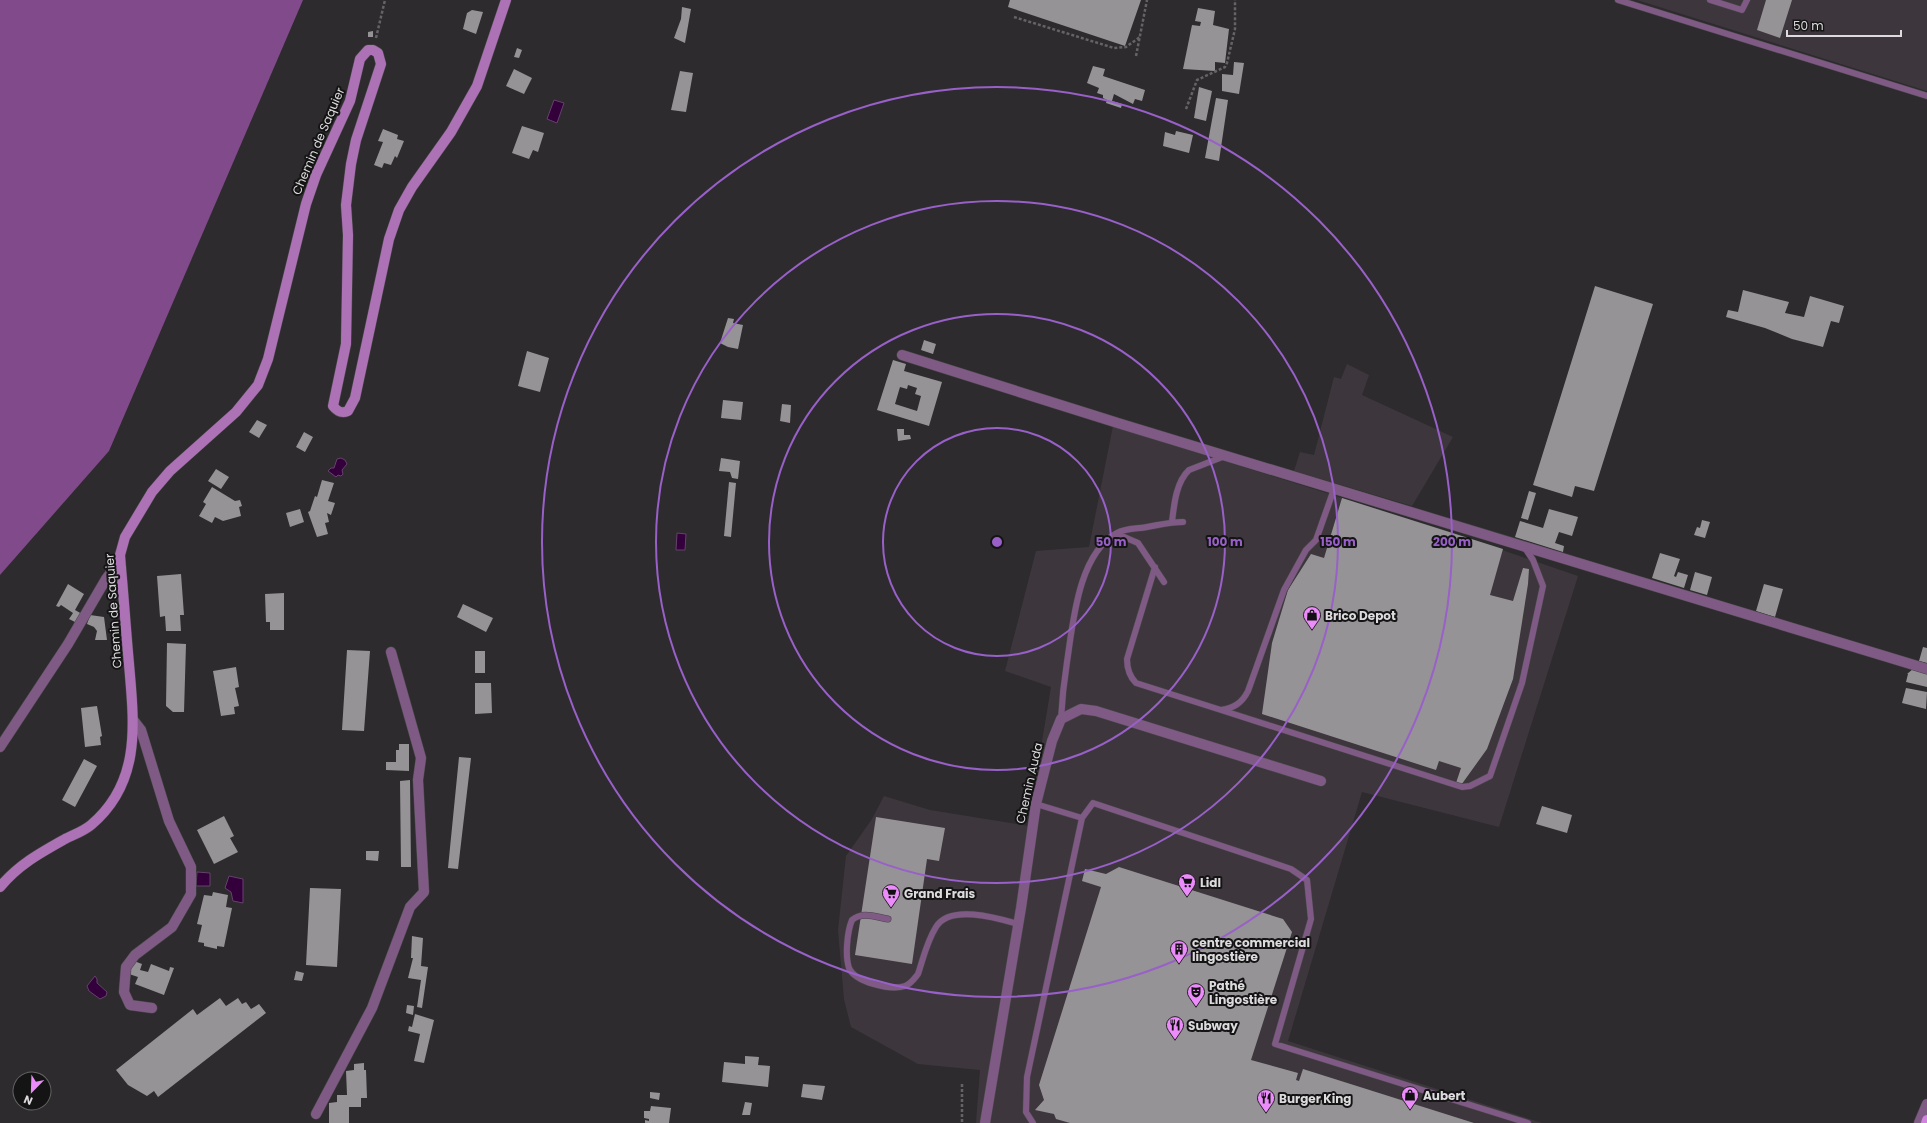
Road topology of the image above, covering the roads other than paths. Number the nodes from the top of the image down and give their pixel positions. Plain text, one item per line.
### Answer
1 (506, 0) edge
2 (1618, 0) edge
3 (1710, 0) edge
4 (1747, 0) edge
5 (1927, 96) edge
6 (902, 355) dead end
7 (1225, 456) junction
8 (1334, 489) junction
9 (1172, 522) junction
10 (1182, 522) dead end
11 (1110, 538) junction
12 (1525, 548) junction
13 (1155, 567) junction
14 (121, 568) junction
15 (1164, 582) dead end
16 (391, 652) dead end
17 (1927, 669) edge
18 (1221, 710) junction
19 (1061, 719) junction
20 (134, 721) junction
21 (0, 747) edge
22 (1320, 781) dead end
23 (1036, 804) junction
24 (1082, 818) junction
25 (0, 887) edge
26 (888, 919) dead end
27 (1018, 924) junction
28 (152, 1008) dead end
29 (1927, 1104) edge
30 (316, 1114) dead end
31 (985, 1123) edge
32 (1033, 1123) edge
33 (1528, 1123) edge
34 (1919, 1123) edge

1 - 14 street, Chemin de Saquier
2 - 5 lane
3 - 4 lane
6 - 7 street
7 - 8 street
7 - 9 lane
8 - 12 street
8 - 18 lane
9 - 10 lane
9 - 11 lane
11 - 13 lane
11 - 19 lane
12 - 17 street
12 - 18 lane
13 - 15 lane
13 - 18 lane
14 - 20 street, Chemin de Saquier
14 - 21 street
16 - 30 street
19 - 22 street
19 - 23 street, Chemin Auda
20 - 25 street, Chemin de Saquier
20 - 28 street
23 - 24 lane
23 - 27 street, Chemin Auda
24 - 32 lane
24 - 33 lane
26 - 27 lane
27 - 31 street, Chemin Auda
29 - 34 street

